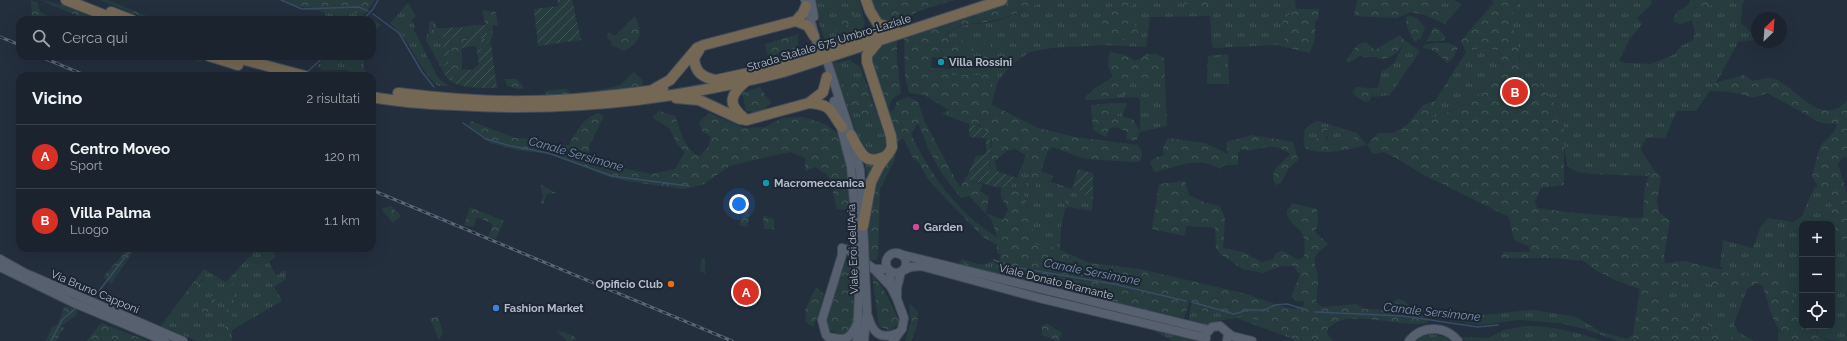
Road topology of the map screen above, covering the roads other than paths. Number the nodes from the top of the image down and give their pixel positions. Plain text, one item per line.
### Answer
1 (66, 0) edge
2 (82, 0) edge
3 (866, 0) edge
4 (981, 0) edge
5 (1002, 0) edge
6 (807, 2) edge
7 (870, 12) junction
8 (107, 16) edge
9 (122, 16) edge
10 (796, 21) junction
11 (909, 27) junction
12 (895, 32) junction
13 (814, 36) junction
14 (856, 41) junction
15 (879, 41) junction
16 (704, 45) junction
17 (842, 54) junction
18 (223, 60) edge
19 (245, 60) edge
20 (868, 71) junction
21 (264, 72) edge
22 (290, 72) edge
23 (827, 77) junction
24 (715, 80) junction
25 (745, 81) junction
26 (376, 90) edge
27 (648, 95) junction
28 (376, 97) edge
29 (809, 103) junction
30 (747, 120) junction
31 (842, 127) junction
32 (852, 135) junction
33 (888, 155) junction
34 (864, 226) junction
35 (860, 241) junction
36 (899, 254) junction
37 (0, 260) edge
38 (886, 260) junction
39 (0, 267) edge
40 (866, 269) junction
41 (889, 270) junction
42 (902, 271) junction
43 (891, 287) junction
44 (898, 299) junction
45 (866, 310) junction
46 (859, 319) junction
47 (1209, 330) junction
48 (899, 333) junction
49 (1227, 337) edge
50 (831, 339) edge
51 (1206, 340) edge
52 (165, 341) edge
53 (183, 341) edge
54 (857, 341) edge
55 (864, 341) edge
56 (893, 341) edge
57 (1252, 341) edge
58 (1409, 341) edge
59 (1458, 341) edge

1 - 8 highway
2 - 9 highway
3 - 7 highway
4 - 11 highway, Strada Statale 675 Umbro-Laziale
5 - 11 highway, Strada Statale 675 Umbro-Laziale
6 - 10 highway
6 - 13 main road
6 - 13 main road
7 - 12 highway
7 - 14 highway
10 - 13 highway
10 - 16 highway
11 - 12 highway, Strada Statale 675 Umbro-Laziale
12 - 14 highway, Strada Statale 675 Umbro-Laziale
12 - 15 highway, Strada Statale 675 Umbro-Laziale
14 - 24 highway, Strada Statale 675 Umbro-Laziale
15 - 17 highway, Strada Statale 675 Umbro-Laziale
15 - 20 highway
16 - 24 highway
16 - 27 highway
17 - 20 highway
17 - 25 highway, Strada Statale 675 Umbro-Laziale
18 - 21 highway
19 - 22 highway
20 - 33 highway
23 - 29 highway
23 - 31 main road, Viale Eroi dell'Aria
23 - 32 main road, Viale Eroi dell'Aria
24 - 27 highway, Strada Statale 675 Umbro-Laziale
25 - 27 highway, Strada Statale 675 Umbro-Laziale
25 - 30 highway
26 - 27 highway, Strada Statale 675 Umbro-Laziale
27 - 28 highway, Strada Statale 675 Umbro-Laziale
27 - 30 highway
29 - 30 highway
29 - 31 highway
31 - 35 main road, Viale Eroi dell'Aria
32 - 33 highway
32 - 34 main road, Viale Eroi dell'Aria
33 - 34 highway
34 - 35 main road, Viale Eroi dell'Aria
35 - 40 main road, Viale Eroi dell'Aria, bridge
36 - 38 main road
36 - 42 main road
36 - 47 main road, Viale Donato Bramante
37 - 53 main road, Via Bruno Capponi
38 - 40 main road
38 - 41 main road
39 - 52 main road, Via Bruno Capponi
40 - 41 main road, Viale Donato Bramante
40 - 43 main road
40 - 45 main road, Viale Eroi dell'Aria
40 - 46 main road, Viale Eroi dell'Aria
40 - 50 main road
41 - 42 main road, Viale Donato Bramante
41 - 43 main road
42 - 44 main road
42 - 51 main road, Viale Donato Bramante
43 - 44 main road
44 - 48 main road
45 - 48 main road
45 - 55 main road, Viale Eroi dell'Aria
46 - 50 main road
46 - 54 main road, Viale Eroi dell'Aria
47 - 49 main road, Viale Donato Bramante
47 - 51 main road
48 - 56 main road
49 - 57 main road
58 - 59 main road

